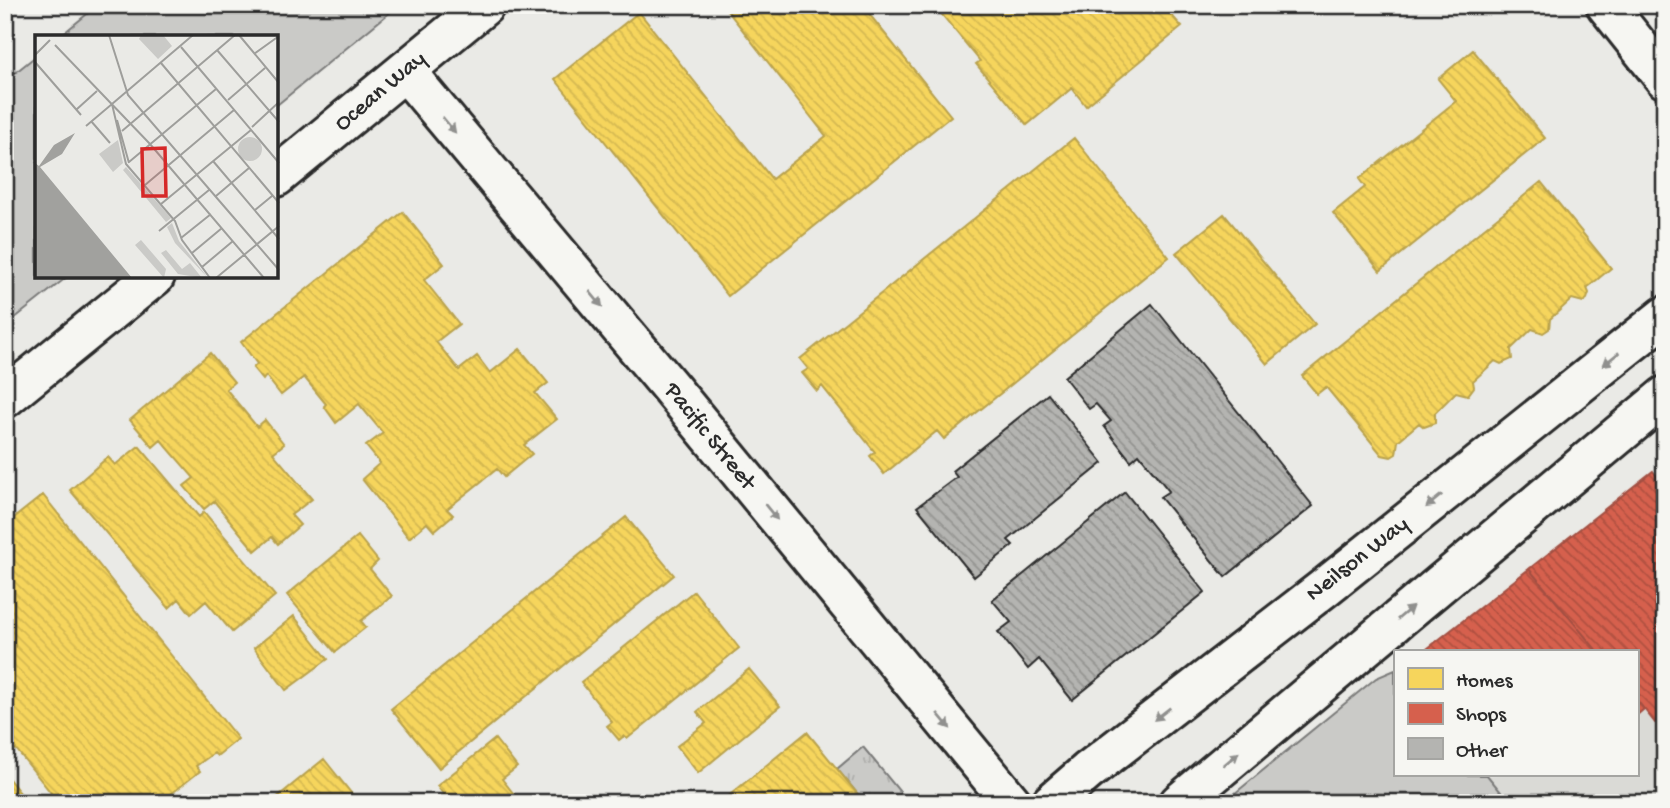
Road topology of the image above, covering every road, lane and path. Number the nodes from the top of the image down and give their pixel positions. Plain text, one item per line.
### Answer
1 (485, 5) edge
2 (1606, 5) edge
3 (406, 72) junction
4 (1665, 79) edge
5 (278, 175) edge
6 (153, 278) edge
7 (1665, 316) edge
8 (1665, 396) edge
9 (5, 398) edge
10 (1012, 803) edge
11 (1051, 803) edge
12 (1179, 803) edge

1 - 3 street, Ocean Way
2 - 4 street
3 - 5 street, Ocean Way
3 -> 10 street, Pacific Street
6 - 9 street
7 -> 11 street, Neilson Way
12 -> 8 street

